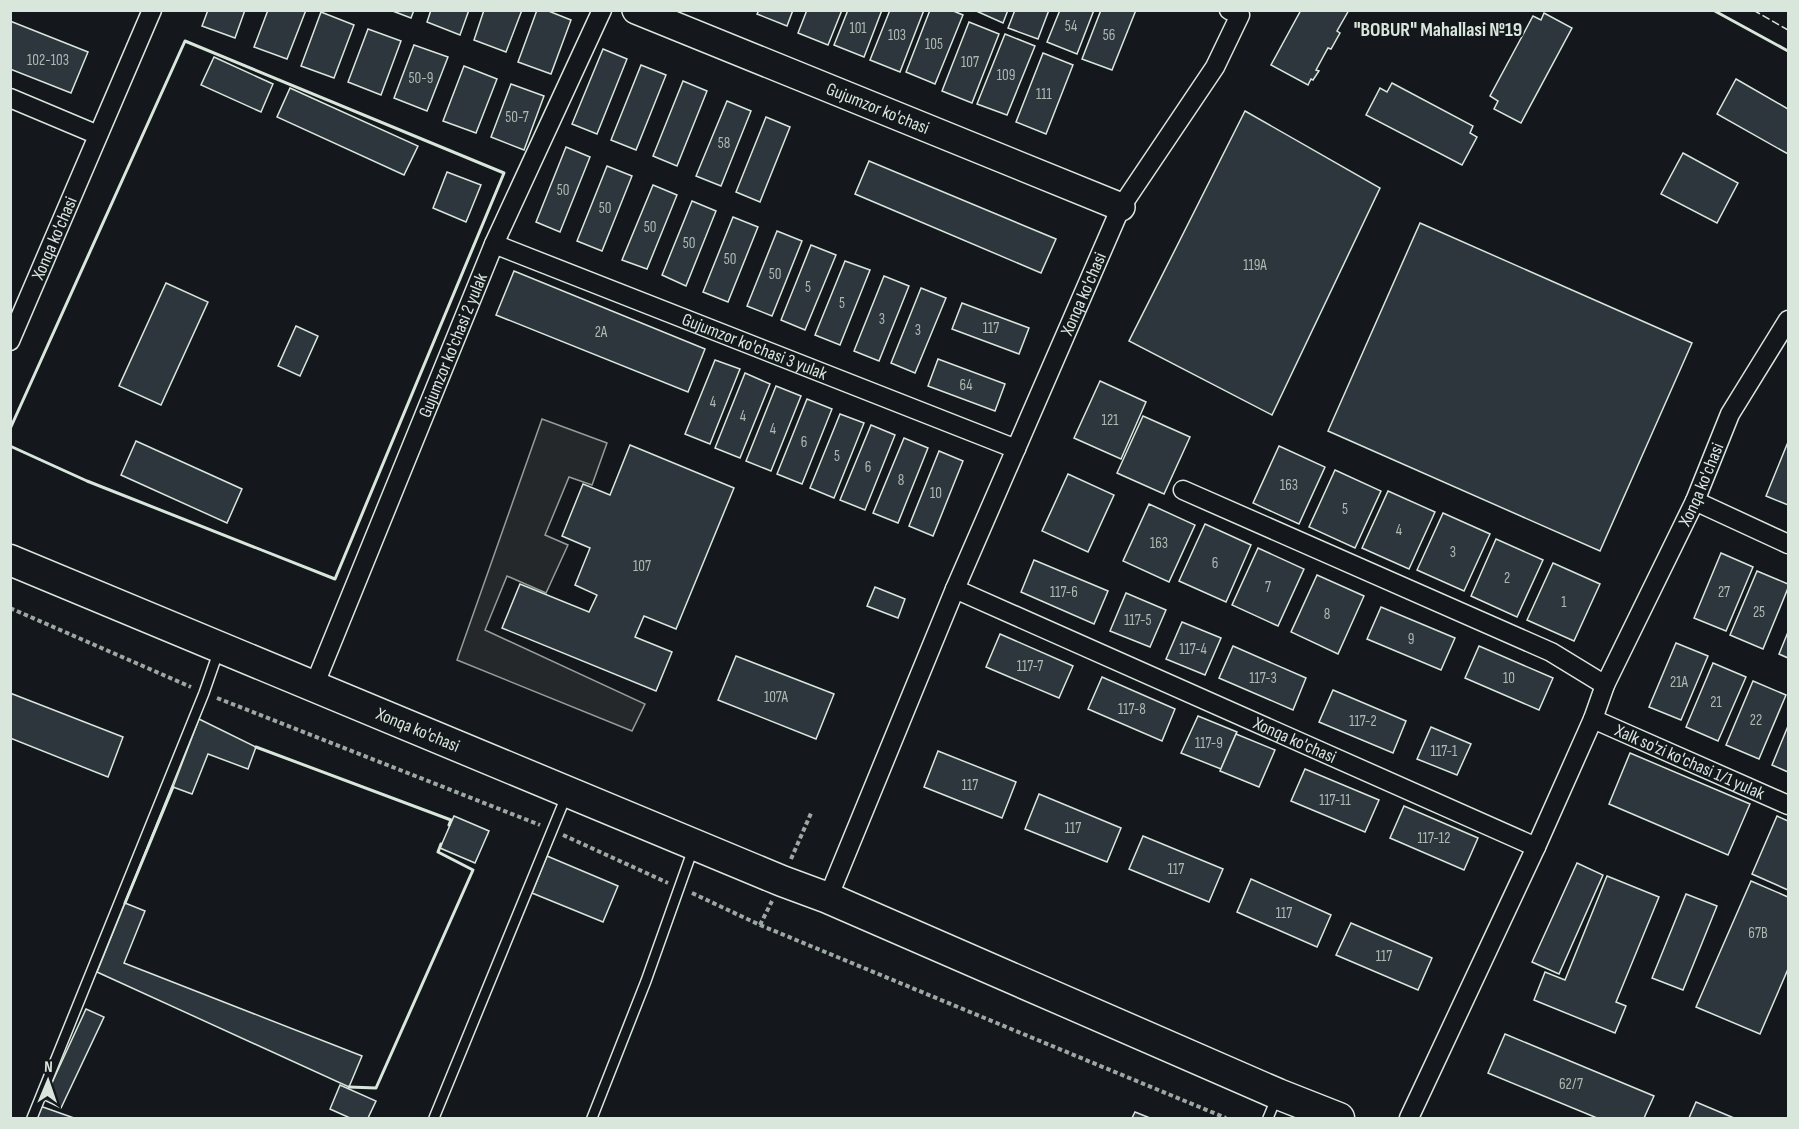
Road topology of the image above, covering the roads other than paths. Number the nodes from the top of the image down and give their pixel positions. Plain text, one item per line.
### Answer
1 (152, 10) edge
2 (602, 10) edge
3 (636, 10) edge
4 (1234, 13) edge
5 (10, 98) edge
6 (98, 135) junction
7 (1121, 207) junction
8 (494, 244) junction
9 (1788, 320) edge
10 (10, 341) edge
11 (1017, 449) junction
12 (1183, 490) dead end
13 (1695, 501) junction
14 (1788, 544) edge
15 (10, 560) edge
16 (955, 590) junction
17 (220, 647) junction
18 (1605, 685) junction
19 (314, 687) junction
20 (1593, 719) junction
21 (568, 792) junction
22 (1788, 805) edge
23 (695, 844) junction
24 (1536, 847) junction
25 (828, 898) junction
26 (1273, 1106) edge
27 (32, 1119) edge
28 (434, 1119) edge
29 (592, 1119) edge
30 (1340, 1119) edge
31 (1409, 1119) edge

1 - 6 street, Xonqa ko'chasi
2 - 8 street, Gujumzor ko'chasi 2 yulak
3 - 7 street, Gujumzor ko'chasi
4 - 7 street, Xonqa ko'chasi
5 - 6 street
6 - 10 street, Xonqa ko'chasi
7 - 11 street, Xonqa ko'chasi
8 - 11 street, Gujumzor ko'chasi 3 yulak
8 - 19 street, Gujumzor ko'chasi 2 yulak
9 - 13 street, Xonqa ko'chasi
11 - 16 street, Xonqa ko'chasi
12 - 18 street
13 - 14 street
13 - 18 street, Xonqa ko'chasi
15 - 17 main road, Xonqa ko'chasi
16 - 24 street, Xonqa ko'chasi
16 - 25 street, Xonqa ko'chasi
17 - 19 main road, Xonqa ko'chasi
17 - 27 lane
18 - 20 street, Xonqa ko'chasi
19 - 21 main road, Xonqa ko'chasi
20 - 22 street, Xalk so'zi ko'chasi 1/1 yulak
20 - 24 street, Xonqa ko'chasi
21 - 23 main road, Xonqa ko'chasi
21 - 28 lane
23 - 25 main road, Xonqa ko'chasi
23 - 29 lane
24 - 31 street, Xonqa ko'chasi
25 - 26 main road, Xonqa ko'chasi
26 - 30 main road, Xonqa ko'chasi

